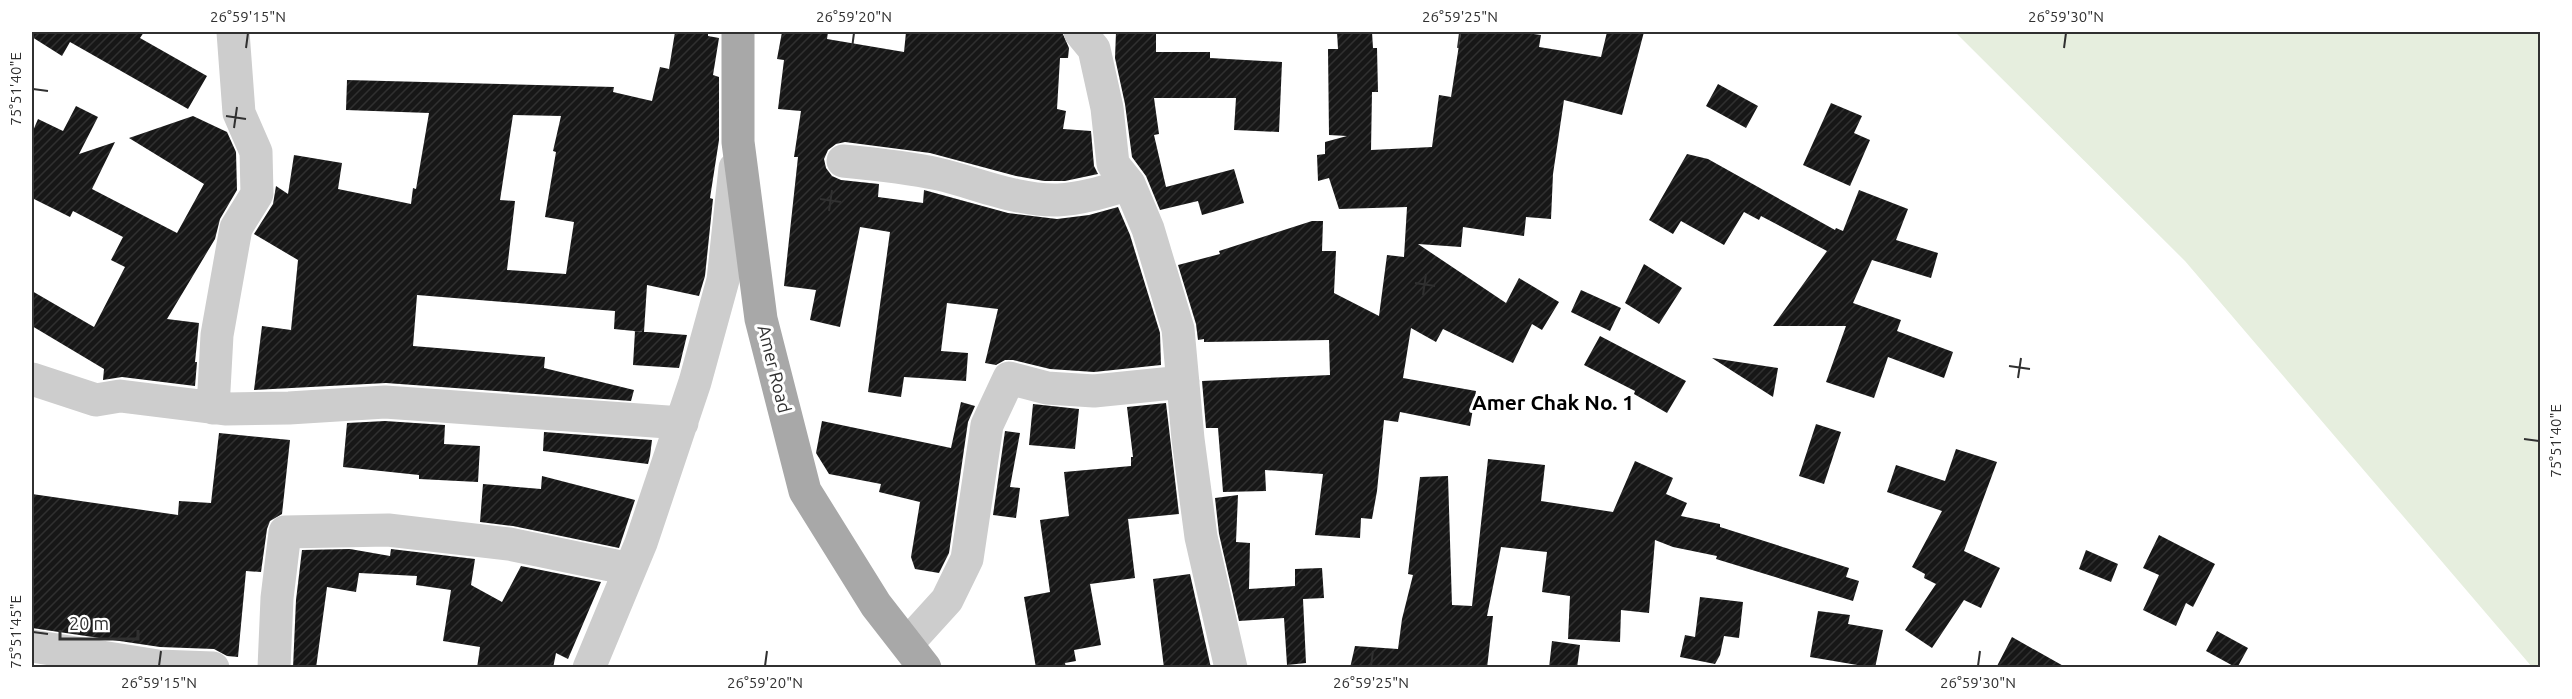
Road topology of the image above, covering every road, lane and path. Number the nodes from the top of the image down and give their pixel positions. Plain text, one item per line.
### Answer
1 (233, 32) edge
2 (738, 32) edge
3 (1080, 32) edge
4 (738, 142) junction
5 (843, 161) dead end
6 (1129, 184) junction
7 (32, 379) edge
8 (1183, 382) junction
9 (213, 408) junction
10 (682, 423) junction
11 (630, 569) junction
12 (32, 646) edge
13 (916, 656) edge
14 (213, 668) edge
15 (274, 668) edge
16 (589, 668) edge
17 (1232, 668) edge

1 - 9 street
2 - 4 main road, Amer Road
3 - 6 street
4 - 10 street
4 - 13 main road, Amer Road
5 - 6 street
6 - 8 street
7 - 9 street
8 - 13 street
8 - 17 street
9 - 10 street
10 - 11 street
11 - 15 street
11 - 16 street
12 - 14 street

